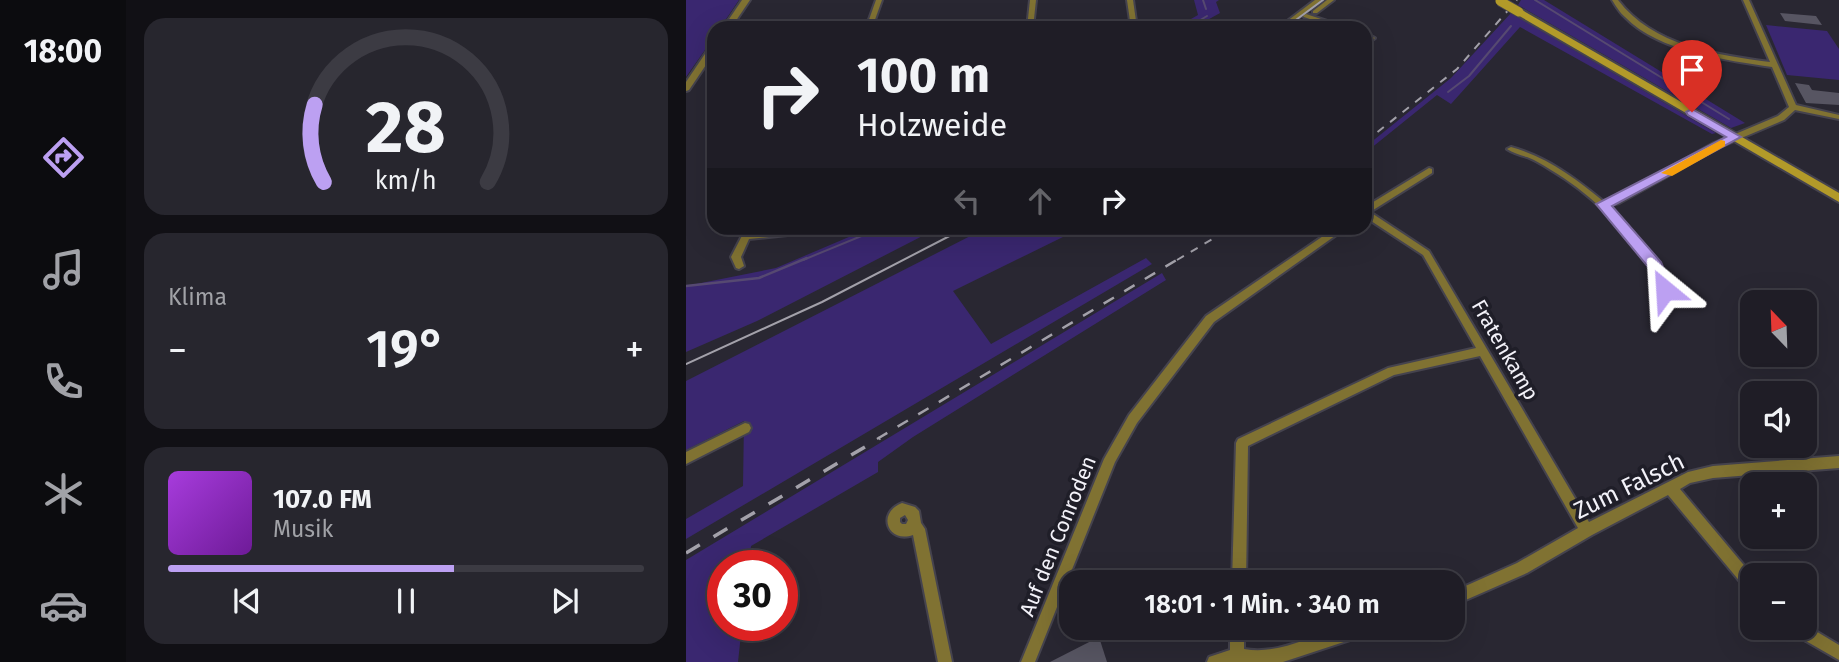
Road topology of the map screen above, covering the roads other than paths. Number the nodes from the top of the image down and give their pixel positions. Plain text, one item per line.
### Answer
1 (746, 0) edge
2 (879, 0) edge
3 (1033, 0) edge
4 (1130, 0) edge
5 (1319, 0) edge
6 (1331, 0) edge
7 (1499, 0) edge
8 (1615, 0) edge
9 (1746, 0) edge
10 (1300, 14) junction
11 (1309, 17) junction
12 (732, 21) edge
13 (872, 21) edge
14 (1031, 21) edge
15 (1134, 21) edge
16 (1290, 21) edge
17 (1303, 21) edge
18 (1321, 21) edge
19 (707, 57) edge
20 (1774, 65) junction
21 (686, 88) edge
22 (1793, 107) junction
23 (1839, 117) edge
24 (1735, 137) junction
25 (1511, 149) dead end
26 (1429, 171) dead end
27 (1839, 198) edge
28 (1603, 204) junction
29 (1372, 208) edge
30 (1372, 217) edge
31 (747, 235) edge
32 (1331, 235) edge
33 (739, 266) dead end
34 (1665, 290) dead end
35 (1483, 351) junction
36 (745, 428) dead end
37 (686, 458) edge
38 (1839, 462) edge
39 (1670, 487) junction
40 (912, 525) dead end
41 (1587, 530) junction
42 (1238, 570) edge
43 (1740, 570) edge
44 (1465, 594) edge
45 (1237, 640) edge
46 (1333, 640) edge
47 (1817, 640) edge
48 (1839, 653) edge
49 (1237, 655) junction
50 (1283, 659) edge
51 (945, 662) edge
52 (1028, 662) edge
53 (1214, 662) edge

1 - 12 street
2 - 13 street
3 - 14 street
4 - 15 street
5 - 10 street
6 - 11 street
7 - 24 main road, bridge
8 - 20 street
9 - 20 street
10 - 11 street
10 - 16 street
11 - 17 street
11 - 18 street
19 - 21 street
20 - 22 street
22 - 23 street
22 - 24 street
24 - 27 main road
24 - 28 street
25 - 28 street
26 - 29 street
28 - 34 street
30 - 35 street, Fratenkamp
31 - 33 street
32 - 52 street, Auf den Conroden
35 - 41 street, Fratenkamp
35 - 42 street
36 - 37 street
38 - 39 street, Zum Falsch
39 - 41 street, Zum Falsch
39 - 43 street
40 - 51 street
41 - 44 street, Zum Falsch
45 - 49 street
46 - 50 street
47 - 48 street
49 - 50 street
49 - 53 street

